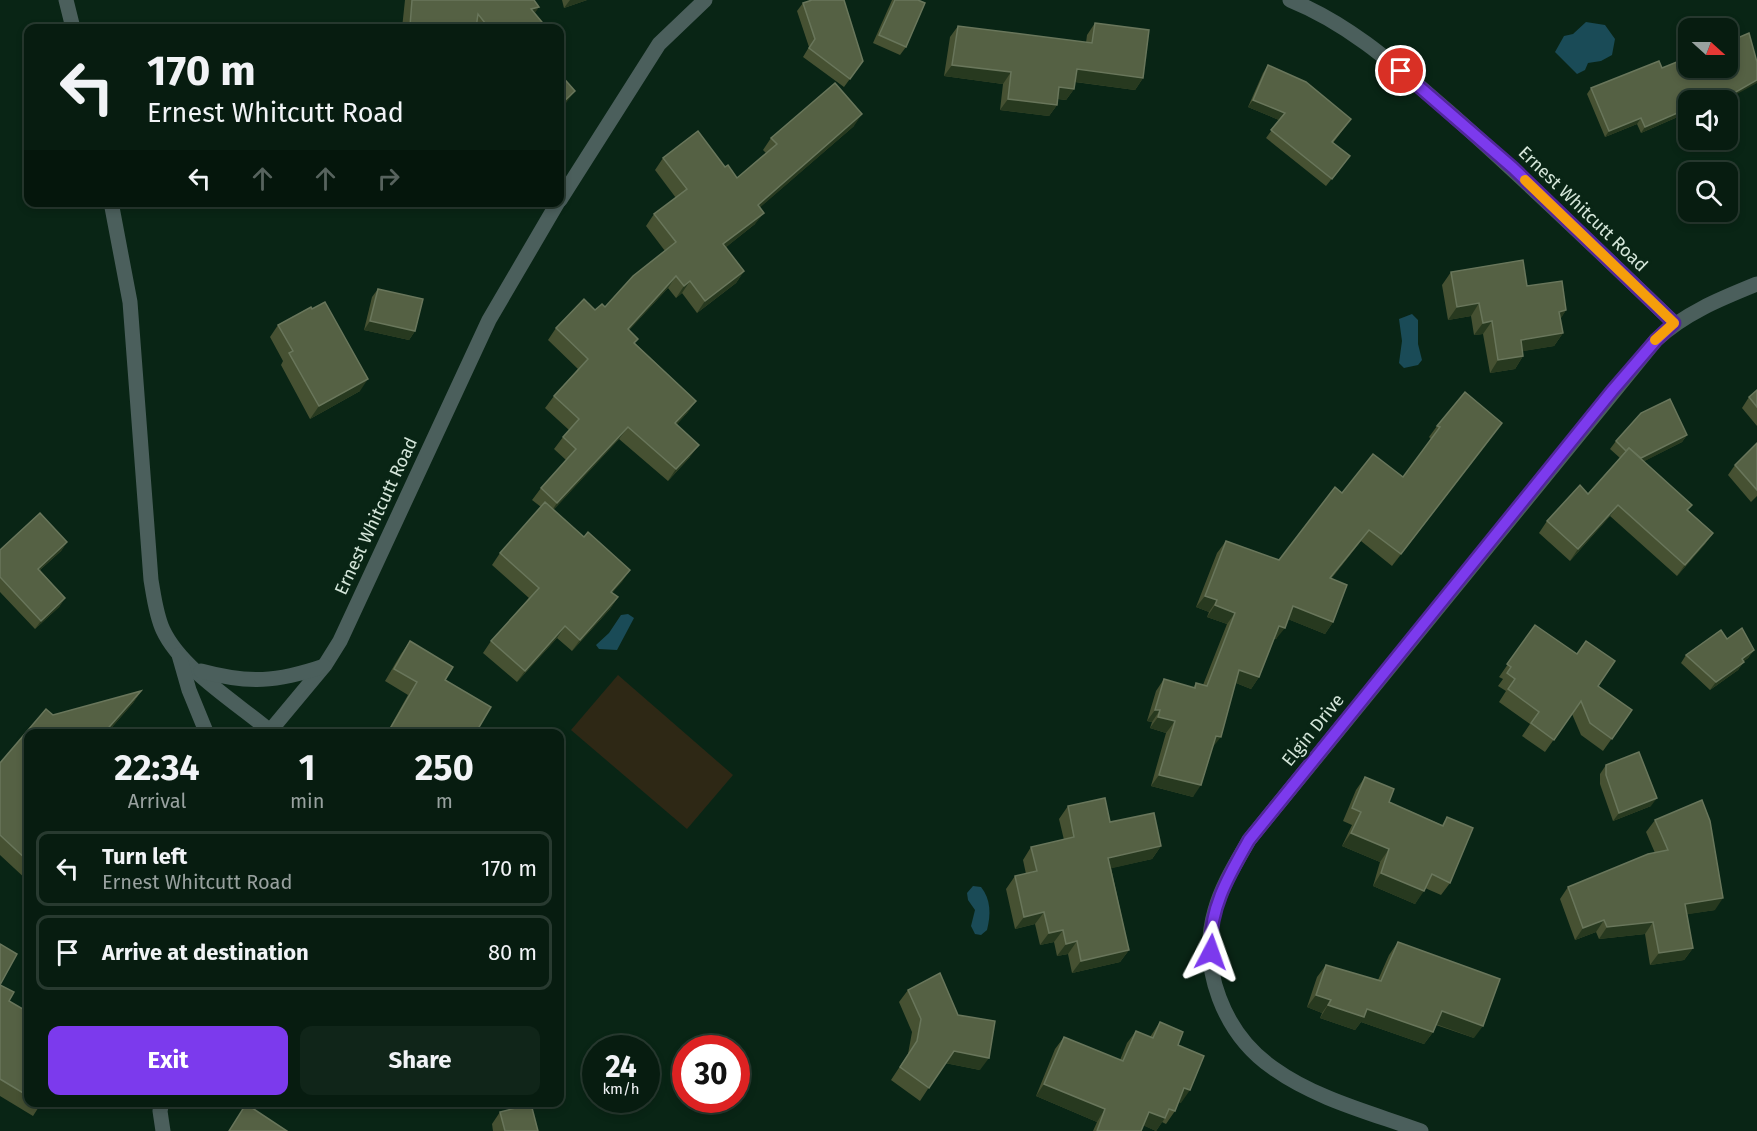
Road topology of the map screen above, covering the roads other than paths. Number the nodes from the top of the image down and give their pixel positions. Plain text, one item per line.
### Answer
1 (66, 0) edge
2 (705, 0) edge
3 (1290, 0) edge
4 (72, 24) edge
5 (564, 193) edge
6 (112, 207) edge
7 (555, 207) edge
8 (1757, 284) edge
9 (1674, 323) junction
10 (179, 655) junction
11 (325, 665) junction
12 (195, 669) junction
13 (205, 729) edge
14 (265, 729) edge
15 (272, 729) edge
16 (161, 1107) edge
17 (163, 1131) edge
18 (1420, 1131) edge

1 - 4 street
2 - 5 street, Ernest Whitcutt Road
3 - 9 street, Ernest Whitcutt Road
6 - 10 street, Ernest Whitcutt Road
7 - 11 street, Ernest Whitcutt Road
8 - 9 street, Elgin Drive
9 - 18 street, Elgin Drive
10 - 12 street, Ernest Whitcutt Road
10 - 13 street, Ernest Whitcutt Road
11 - 12 street
11 - 15 street, Ernest Whitcutt Road
12 - 14 street, Ernest Whitcutt Road
16 - 17 street

